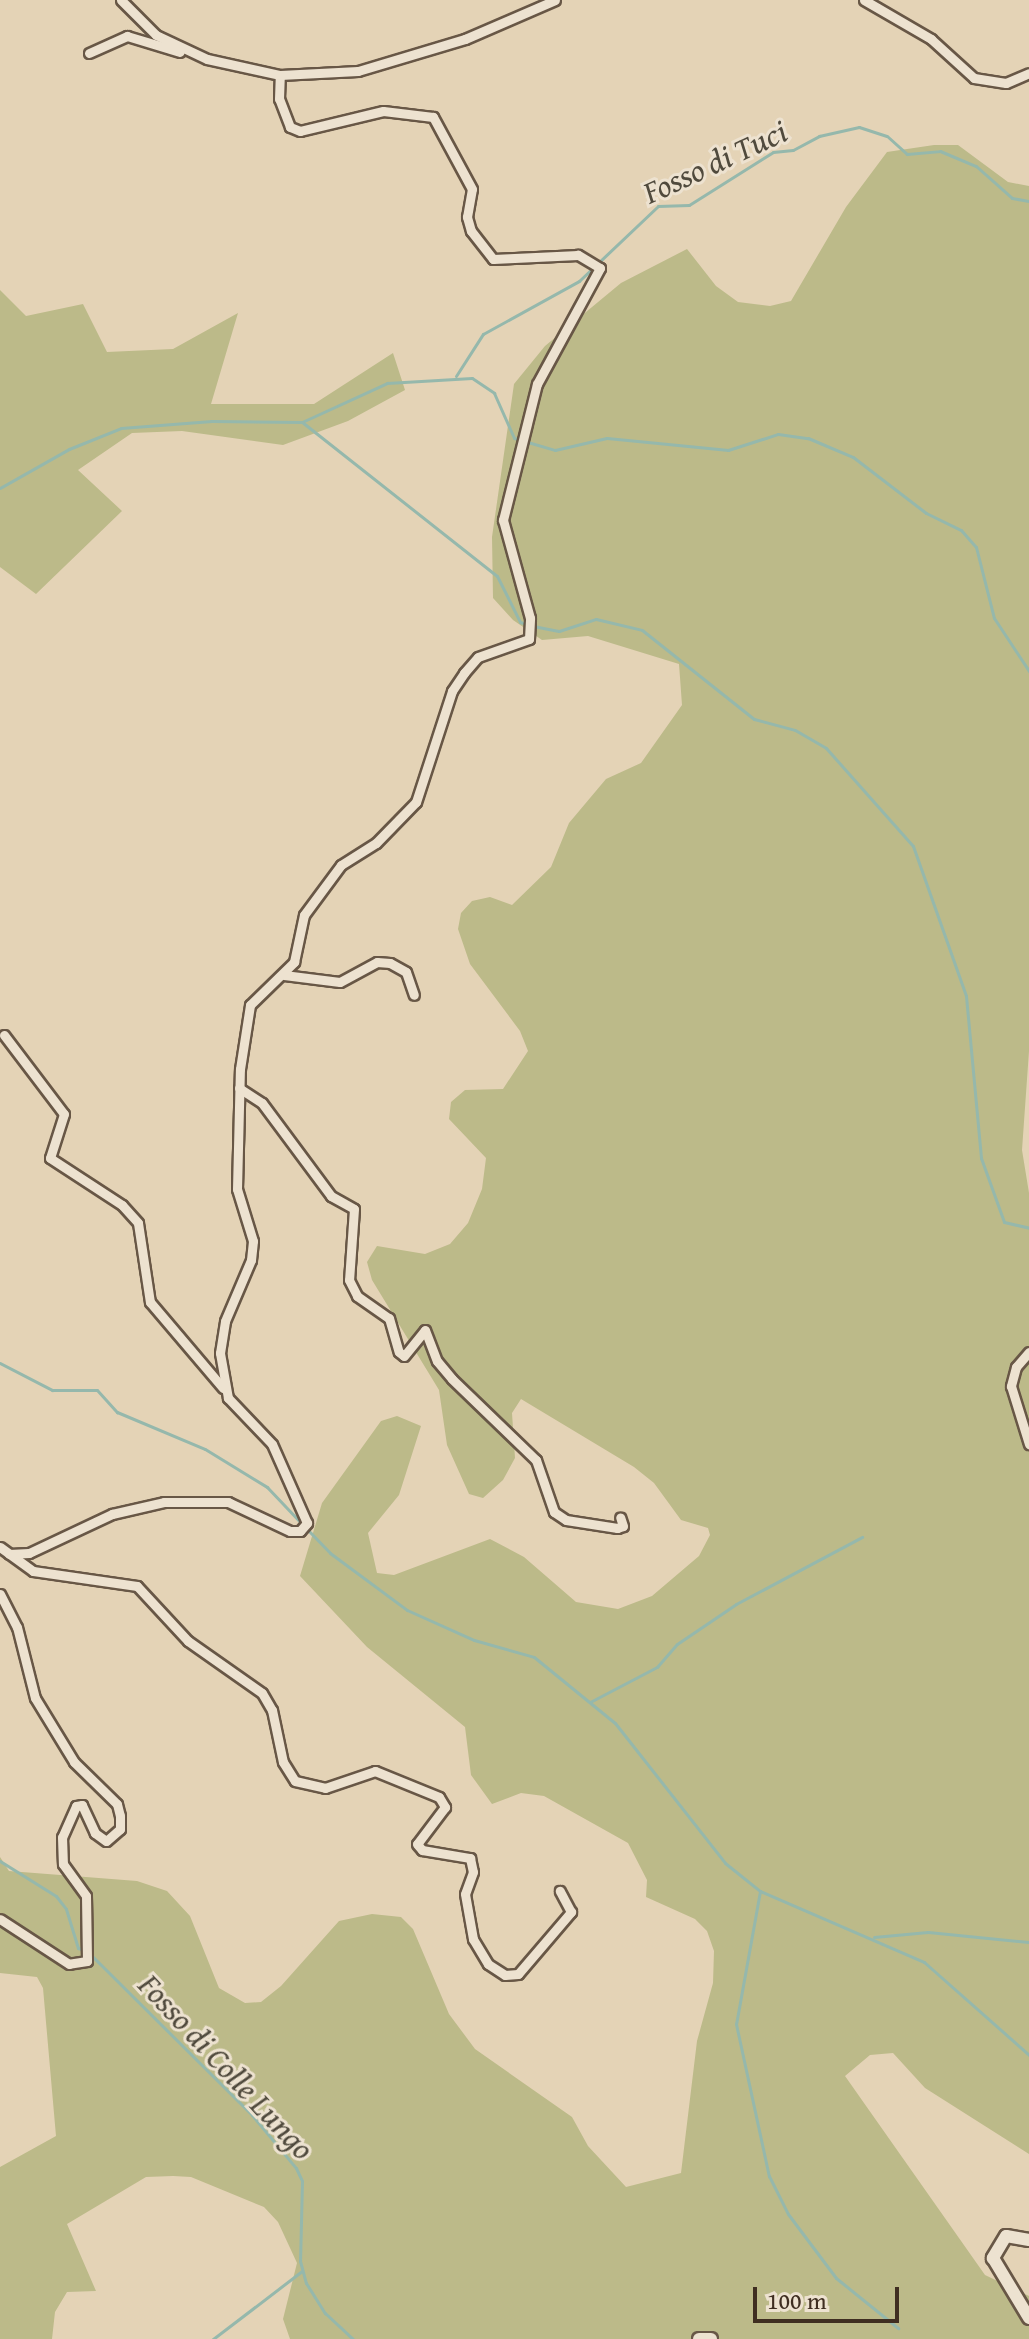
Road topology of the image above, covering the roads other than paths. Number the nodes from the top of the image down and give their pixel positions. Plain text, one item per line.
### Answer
1 (121, 0) edge
2 (555, 0) edge
3 (864, 0) edge
4 (89, 53) dead end
5 (207, 59) junction
6 (1029, 73) edge
7 (280, 75) junction
8 (284, 975) junction
9 (414, 995) dead end
10 (4, 1035) dead end
11 (239, 1088) junction
12 (1029, 1352) edge
13 (225, 1391) junction
14 (1029, 1444) edge
15 (620, 1517) dead end
16 (0, 1547) edge
17 (9, 1554) junction
18 (0, 1594) edge
19 (560, 1891) dead end
20 (0, 1919) edge
21 (1029, 2240) edge
22 (1029, 2318) edge
23 (699, 2339) edge
24 (711, 2339) edge

1 - 5 street
2 - 7 street
3 - 6 street
4 - 5 street
5 - 7 street
7 - 8 street
8 - 9 street
8 - 11 street
10 - 13 street
11 - 13 street
11 - 15 street
12 - 14 street
13 - 17 street
16 - 17 street
17 - 19 street
18 - 20 street
21 - 22 main road
23 - 24 main road

